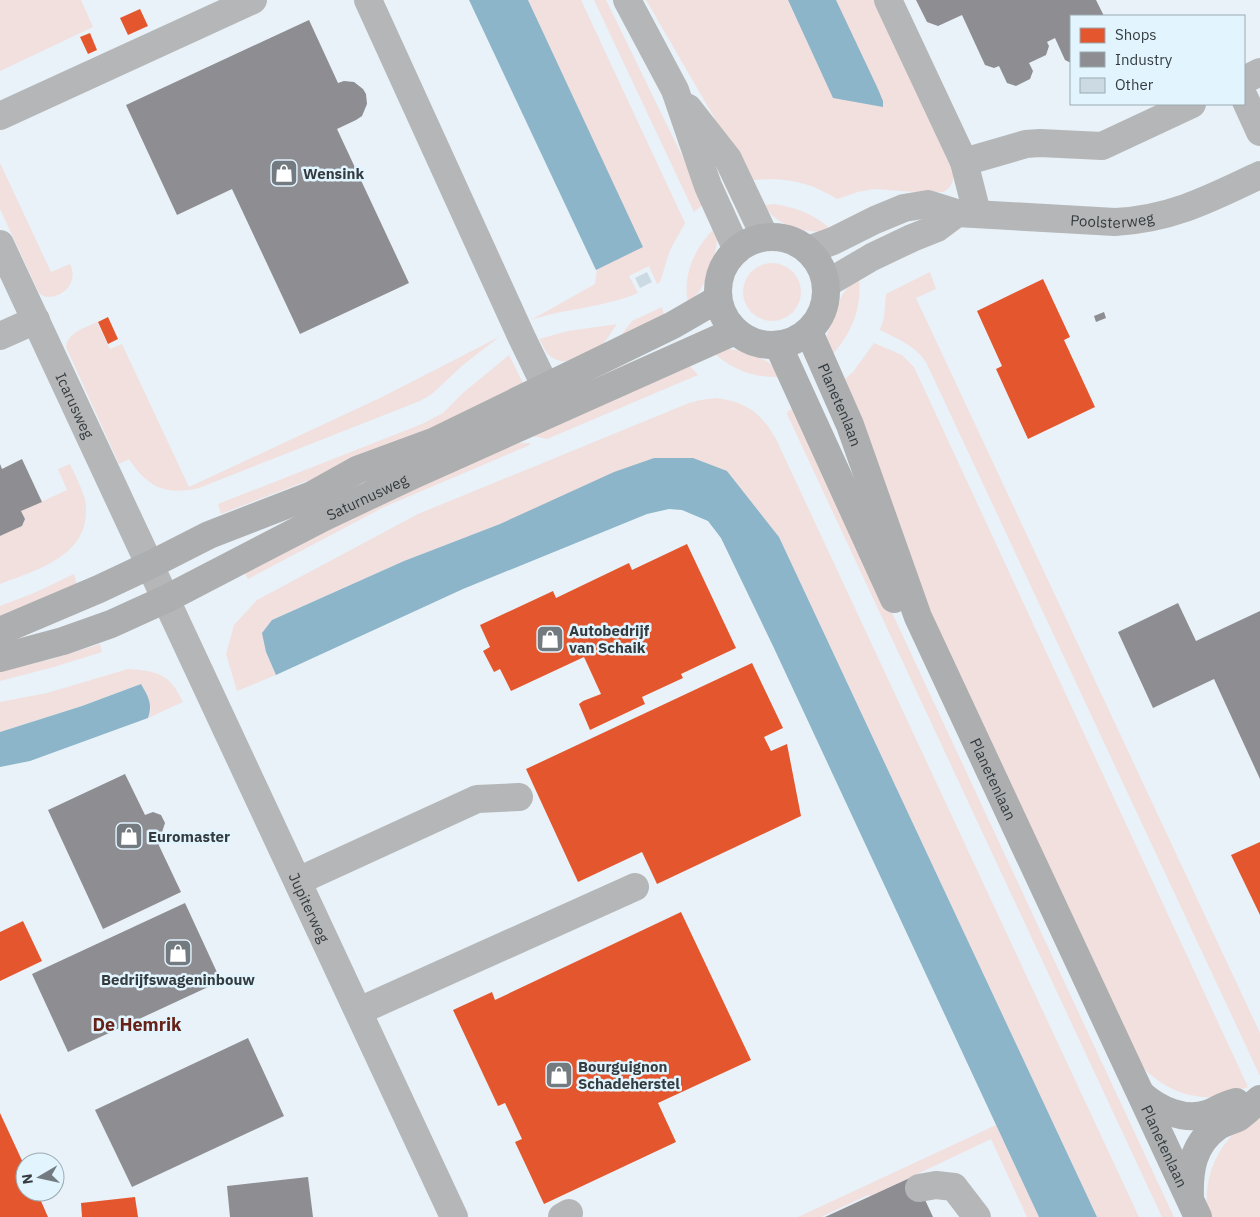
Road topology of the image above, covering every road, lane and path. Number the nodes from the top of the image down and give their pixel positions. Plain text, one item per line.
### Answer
1 (253, 0) edge
2 (368, 0) edge
3 (627, 0) edge
4 (888, 0) edge
5 (1260, 72) edge
6 (1245, 80) edge
7 (675, 90) junction
8 (1245, 99) edge
9 (1190, 105) edge
10 (0, 116) edge
11 (1260, 132) edge
12 (964, 162) junction
13 (1260, 175) edge
14 (967, 213) junction
15 (764, 237) junction
16 (0, 244) edge
17 (736, 250) junction
18 (808, 250) junction
19 (826, 284) junction
20 (718, 299) junction
21 (36, 320) junction
22 (735, 331) junction
23 (809, 332) junction
24 (0, 336) edge
25 (778, 345) junction
26 (545, 386) junction
27 (558, 412) junction
28 (150, 566) junction
29 (166, 599) junction
30 (0, 630) edge
31 (0, 658) edge
32 (518, 797) dead end
33 (298, 881) junction
34 (635, 887) dead end
35 (359, 1011) junction
36 (1142, 1095) junction
37 (1260, 1098) edge
38 (919, 1188) dead end
39 (1190, 1211) edge
40 (454, 1217) edge
41 (977, 1217) edge

1 - 10 street
2 - 26 street
3 - 7 street
4 - 12 street
5 - 6 street
7 - 15 street
7 - 17 street
8 - 11 street
9 - 12 street
12 - 14 street
13 - 14 street, Poolsterweg
14 - 18 street, Poolsterweg
14 - 19 street
15 - 17 main road
15 - 18 main road
16 - 21 street, Icarusweg
17 - 20 main road
18 - 19 main road
19 - 23 main road
20 - 22 main road
20 - 26 main road, Saturnusweg
21 - 24 street
21 - 28 street, Icarusweg
22 - 25 main road
22 - 27 main road, Saturnusweg
23 - 25 main road
23 - 36 main road, Planetenlaan
25 - 39 main road, Planetenlaan
26 - 27 street
26 - 28 main road, Saturnusweg
27 - 29 main road, Saturnusweg
28 - 29 street, Icarusweg
28 - 30 main road, Saturnusweg
29 - 31 main road, Saturnusweg
29 - 33 street, Jupiterweg
32 - 33 street
33 - 35 street, Jupiterweg
34 - 35 street
35 - 40 street, Jupiterweg
36 - 37 main road
36 - 39 main road, Planetenlaan
37 - 39 main road
38 - 41 street

